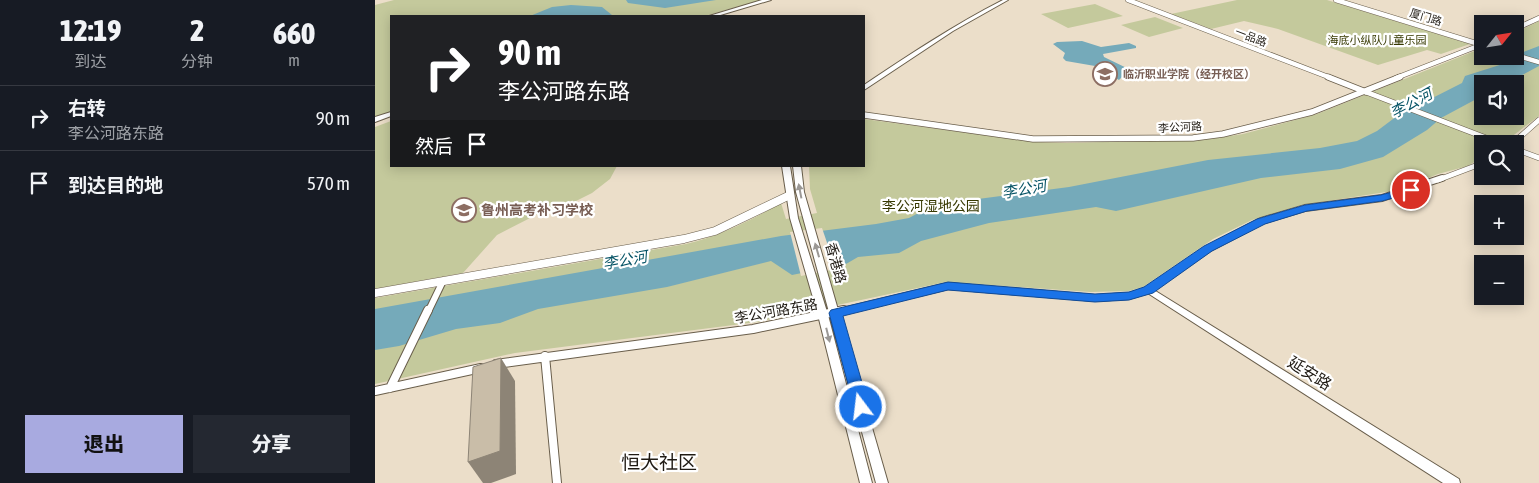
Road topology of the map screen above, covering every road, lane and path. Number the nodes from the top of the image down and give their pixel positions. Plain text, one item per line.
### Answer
1 (768, 0) edge
2 (774, 0) edge
3 (998, 0) edge
4 (1006, 0) edge
5 (1128, 0) edge
6 (1336, 0) edge
7 (716, 15) edge
8 (722, 15) edge
9 (1539, 18) edge
10 (1524, 25) edge
11 (1474, 43) edge
12 (1474, 48) edge
13 (1524, 58) edge
14 (1539, 62) edge
15 (865, 81) edge
16 (865, 87) edge
17 (1365, 92) junction
18 (865, 115) edge
19 (390, 116) edge
20 (1539, 120) edge
21 (375, 122) edge
22 (1480, 135) edge
23 (1522, 135) edge
24 (1524, 152) edge
25 (1539, 158) edge
26 (1474, 166) edge
27 (787, 167) edge
28 (797, 167) edge
29 (790, 195) junction
30 (443, 281) junction
31 (1149, 290) junction
32 (375, 293) edge
33 (835, 313) junction
34 (823, 316) junction
35 (545, 356) junction
36 (390, 388) junction
37 (375, 392) edge
38 (557, 483) edge
39 (866, 483) edge
40 (882, 483) edge
41 (1454, 483) edge

1 - 7 main road
2 - 8 main road
3 - 15 main road
4 - 16 main road
5 - 17 street, 一品路
6 - 11 street, 厦门路
9 - 10 street
12 - 17 street, 李公河路
13 - 14 street
17 - 18 street, 李公河路
17 - 22 street
19 - 21 main road
20 - 23 street
24 - 25 street
26 - 31 street, 李公河路东路
27 - 29 main road, 香港路
33 -> 28 main road, 香港路
29 - 30 street
29 - 34 main road, 香港路
30 - 32 street
30 - 36 street
31 - 33 street, 李公河路东路
31 - 41 main road, 延安路
33 - 34 street, 李公河路东路
33 - 40 main road, 香港路
34 - 35 street, 李公河路东路
34 -> 39 main road, 香港路
35 - 36 street, 李公河路东路
35 - 38 street
36 - 37 street, 李公河路东路

